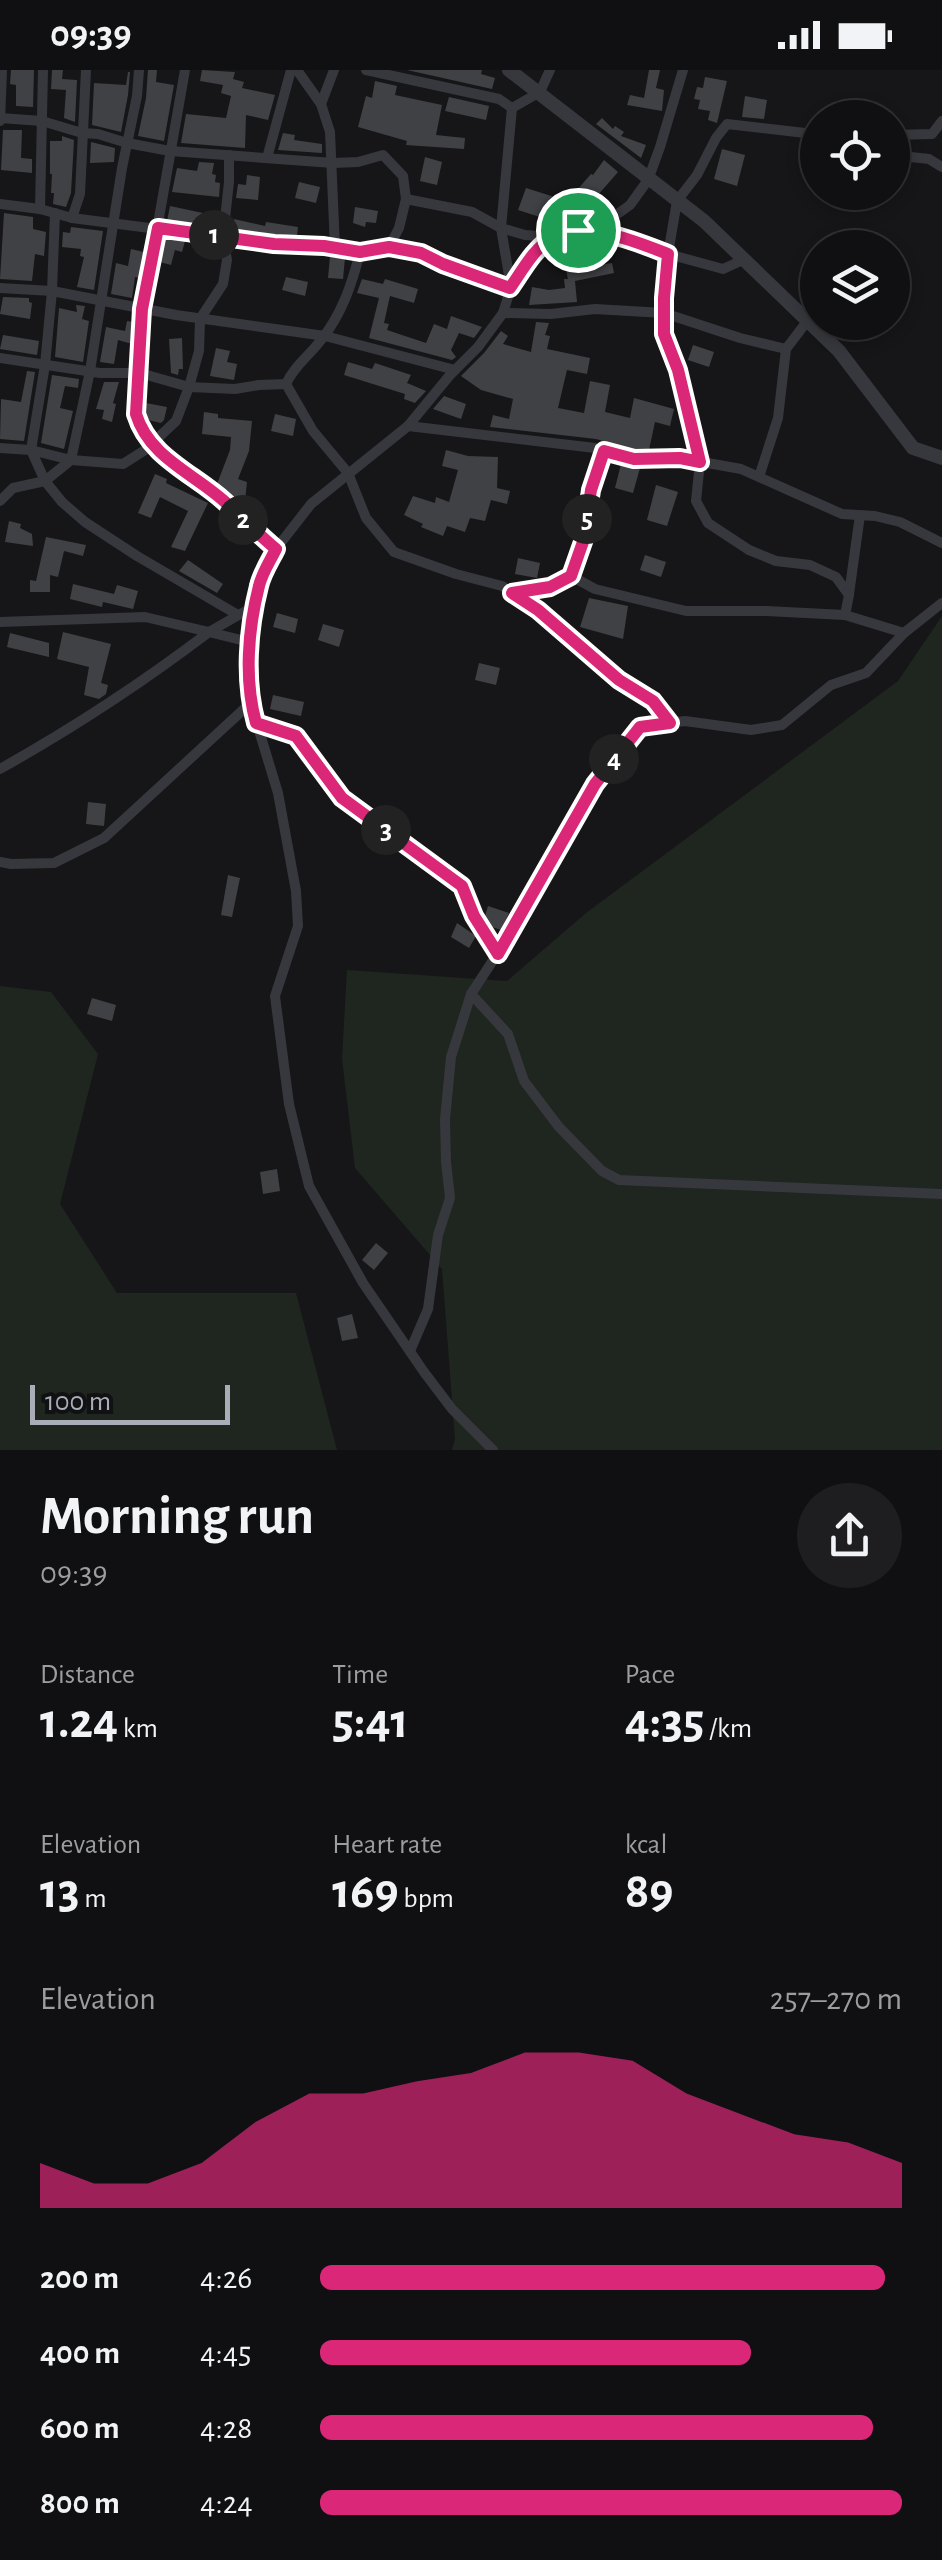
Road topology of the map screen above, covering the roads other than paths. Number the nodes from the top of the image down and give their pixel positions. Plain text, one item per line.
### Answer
1 (2, 70) edge
2 (43, 70) edge
3 (86, 70) edge
4 (140, 70) edge
5 (185, 70) edge
6 (294, 70) edge
7 (334, 70) edge
8 (366, 70) edge
9 (550, 70) edge
10 (683, 70) edge
11 (512, 71) edge
12 (540, 92) junction
13 (321, 104) junction
14 (512, 108) junction
15 (0, 120) edge
16 (942, 120) edge
17 (42, 121) junction
18 (82, 133) junction
19 (800, 133) edge
20 (910, 135) edge
21 (127, 143) junction
22 (170, 151) junction
23 (229, 155) junction
24 (910, 157) edge
25 (268, 158) junction
26 (332, 163) junction
27 (942, 167) edge
28 (648, 180) junction
29 (406, 199) junction
30 (677, 201) junction
31 (0, 204) edge
32 (40, 208) junction
33 (55, 213) junction
34 (72, 218) junction
35 (114, 222) junction
36 (158, 228) junction
37 (502, 228) junction
38 (578, 230) junction
39 (223, 237) junction
40 (552, 237) junction
41 (389, 247) junction
42 (335, 248) junction
43 (360, 252) junction
44 (668, 254) junction
45 (744, 259) junction
46 (0, 288) edge
47 (510, 288) junction
48 (52, 291) junction
49 (102, 301) junction
50 (142, 309) junction
51 (800, 312) edge
52 (503, 313) junction
53 (664, 314) junction
54 (200, 319) junction
55 (800, 331) edge
56 (325, 336) junction
57 (828, 340) edge
58 (786, 349) junction
59 (0, 358) edge
60 (44, 365) junction
61 (455, 370) junction
62 (90, 371) junction
63 (140, 373) junction
64 (286, 384) junction
65 (189, 387) junction
66 (408, 426) junction
67 (152, 444) junction
68 (0, 448) edge
69 (31, 450) junction
70 (604, 451) junction
71 (942, 458) edge
72 (71, 460) junction
73 (700, 462) junction
74 (348, 473) junction
75 (760, 476) junction
76 (45, 481) junction
77 (0, 500) edge
78 (860, 515) junction
79 (942, 543) edge
80 (276, 549) junction
81 (571, 576) junction
82 (512, 593) junction
83 (849, 595) junction
84 (942, 603) edge
85 (256, 605) junction
86 (846, 614) junction
87 (238, 615) junction
88 (0, 622) edge
89 (209, 632) junction
90 (904, 634) junction
91 (249, 642) junction
92 (250, 701) junction
93 (256, 723) junction
94 (670, 723) junction
95 (0, 768) edge
96 (0, 862) edge
97 (498, 954) junction
98 (472, 994) junction
99 (942, 1194) edge
100 (410, 1351) junction
101 (493, 1450) edge

1 - 15 street
2 - 17 street
3 - 18 street
4 - 21 street
5 - 22 street
6 - 13 street
6 - 25 street
7 - 13 street
8 - 14 street
9 - 12 street
10 - 28 street
11 - 12 street
12 - 14 street
12 - 28 street
13 - 26 street
14 - 37 street
15 - 17 street
16 - 20 street
17 - 18 street
17 - 32 street
18 - 21 street
18 - 34 street
19 - 30 street
21 - 22 street
21 - 35 street
22 - 23 street
22 - 36 street
23 - 25 street
23 - 39 street
24 - 27 street
25 - 26 street
26 - 29 street
26 - 42 street
28 - 30 street
28 - 38 street
29 - 37 street
29 - 41 street
30 - 44 street
30 - 45 street
31 - 32 street
32 - 33 street
33 - 34 street
33 - 48 street
34 - 35 street
35 - 36 street
35 - 49 street
36 - 39 street
36 - 50 street
37 - 40 street
37 - 47 street
38 - 40 street
38 - 44 street
39 - 42 street
39 - 54 street
40 - 47 street
41 - 43 street
41 - 47 street
42 - 43 street
43 - 56 street
44 - 45 street
44 - 53 street
45 - 51 street
46 - 48 street
47 - 52 street
48 - 49 street
48 - 60 street
49 - 50 street
49 - 62 street
50 - 54 street
50 - 63 street
52 - 53 street
52 - 61 street
53 - 58 street
53 - 73 street
54 - 56 street
54 - 65 street
55 - 58 street
56 - 61 street
56 - 64 street
57 - 71 street
58 - 75 street
59 - 60 street
60 - 62 street
60 - 69 street
61 - 66 street
62 - 63 street
62 - 72 street
63 - 65 street
63 - 67 street
64 - 65 street
64 - 74 street
65 - 67 street
66 - 70 street
66 - 74 street
67 - 72 street
67 - 80 street
68 - 69 street
69 - 72 street
69 - 76 street
70 - 73 street
70 - 81 street
72 - 76 street
73 - 75 street
73 - 83 street
74 - 80 street
74 - 82 street
75 - 78 street
76 - 77 street
76 - 87 street
78 - 79 street
78 - 83 street
80 - 85 street
81 - 82 street
81 - 86 street
82 - 94 street
83 - 86 street
84 - 90 street
85 - 87 street
85 - 91 street
86 - 90 street
87 - 89 street
88 - 89 street
89 - 91 street
89 - 95 street
90 - 94 street
91 - 92 street
92 - 93 street
92 - 96 street
93 - 97 street
93 - 100 street
94 - 97 street
97 - 98 street
98 - 99 street
98 - 100 street
100 - 101 street

